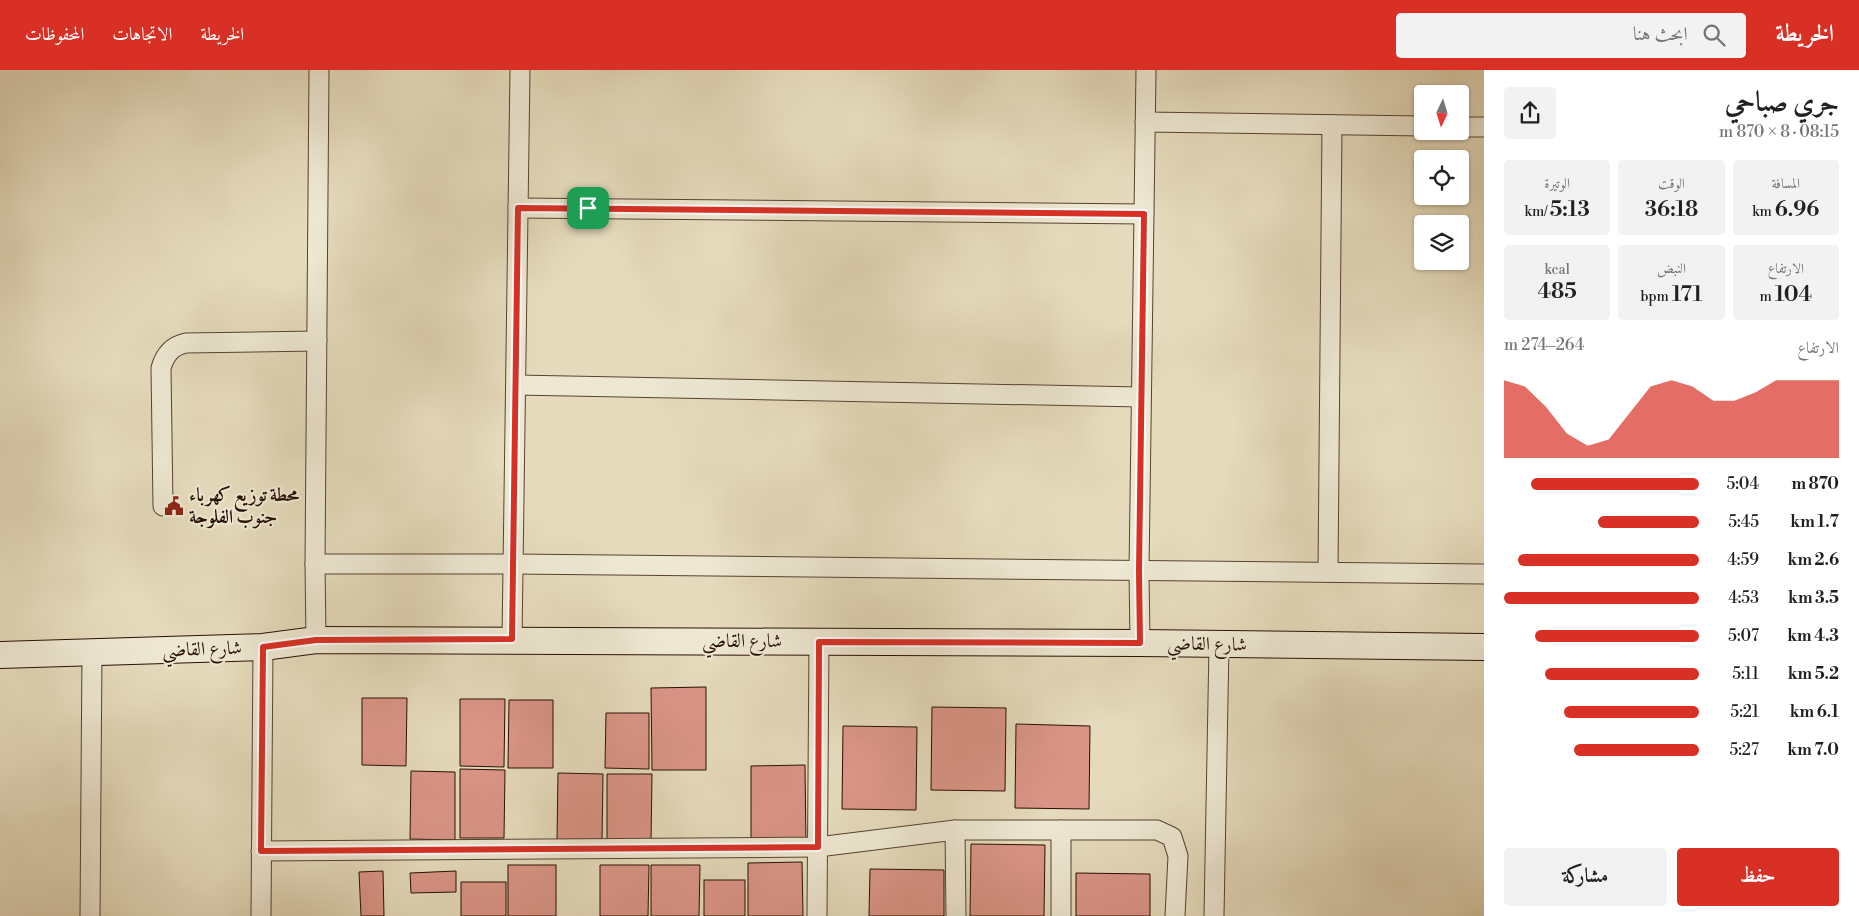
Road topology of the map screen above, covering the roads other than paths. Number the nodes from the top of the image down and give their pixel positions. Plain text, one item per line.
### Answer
1 (319, 70) edge
2 (520, 70) edge
3 (1146, 70) edge
4 (1145, 122) junction
5 (1332, 125) junction
6 (1414, 126) edge
7 (1469, 127) edge
8 (1484, 127) edge
9 (518, 208) junction
10 (1144, 214) junction
11 (317, 341) junction
12 (516, 385) junction
13 (1141, 397) junction
14 (163, 506) dead end
15 (315, 564) junction
16 (514, 564) junction
17 (1139, 571) junction
18 (1328, 572) junction
19 (1484, 574) edge
20 (512, 639) junction
21 (316, 640) junction
22 (819, 642) junction
23 (1140, 643) junction
24 (1219, 645) junction
25 (263, 647) junction
26 (1484, 647) edge
27 (92, 652) junction
28 (0, 655) edge
29 (955, 830) junction
30 (1061, 830) junction
31 (818, 847) junction
32 (261, 851) junction
33 (90, 916) edge
34 (261, 916) edge
35 (817, 916) edge
36 (956, 916) edge
37 (1061, 916) edge
38 (1175, 916) edge
39 (1214, 916) edge

1 - 11 street
2 - 9 street
3 - 4 street
4 - 5 street
4 - 10 street
5 - 6 street
5 - 18 street
7 - 8 street
9 - 10 street
9 - 12 street
10 - 13 street
11 - 14 street
11 - 15 street
12 - 13 street
12 - 16 street
13 - 17 street
15 - 16 street
15 - 21 street
16 - 17 street
16 - 20 street
17 - 18 street
17 - 23 street
18 - 19 street
20 - 21 main road, شارع القاضي
20 - 22 main road, شارع القاضي
21 - 25 main road, شارع القاضي
22 - 23 main road, شارع القاضي
22 - 31 street
23 - 24 main road, شارع القاضي
24 - 26 main road, شارع القاضي
24 - 39 street
25 - 27 main road, شارع القاضي
25 - 32 street
27 - 28 main road, شارع القاضي
27 - 33 street
29 - 30 street
29 - 31 street
29 - 36 street
30 - 37 street
30 - 38 street
31 - 32 street
31 - 35 street
32 - 34 street

